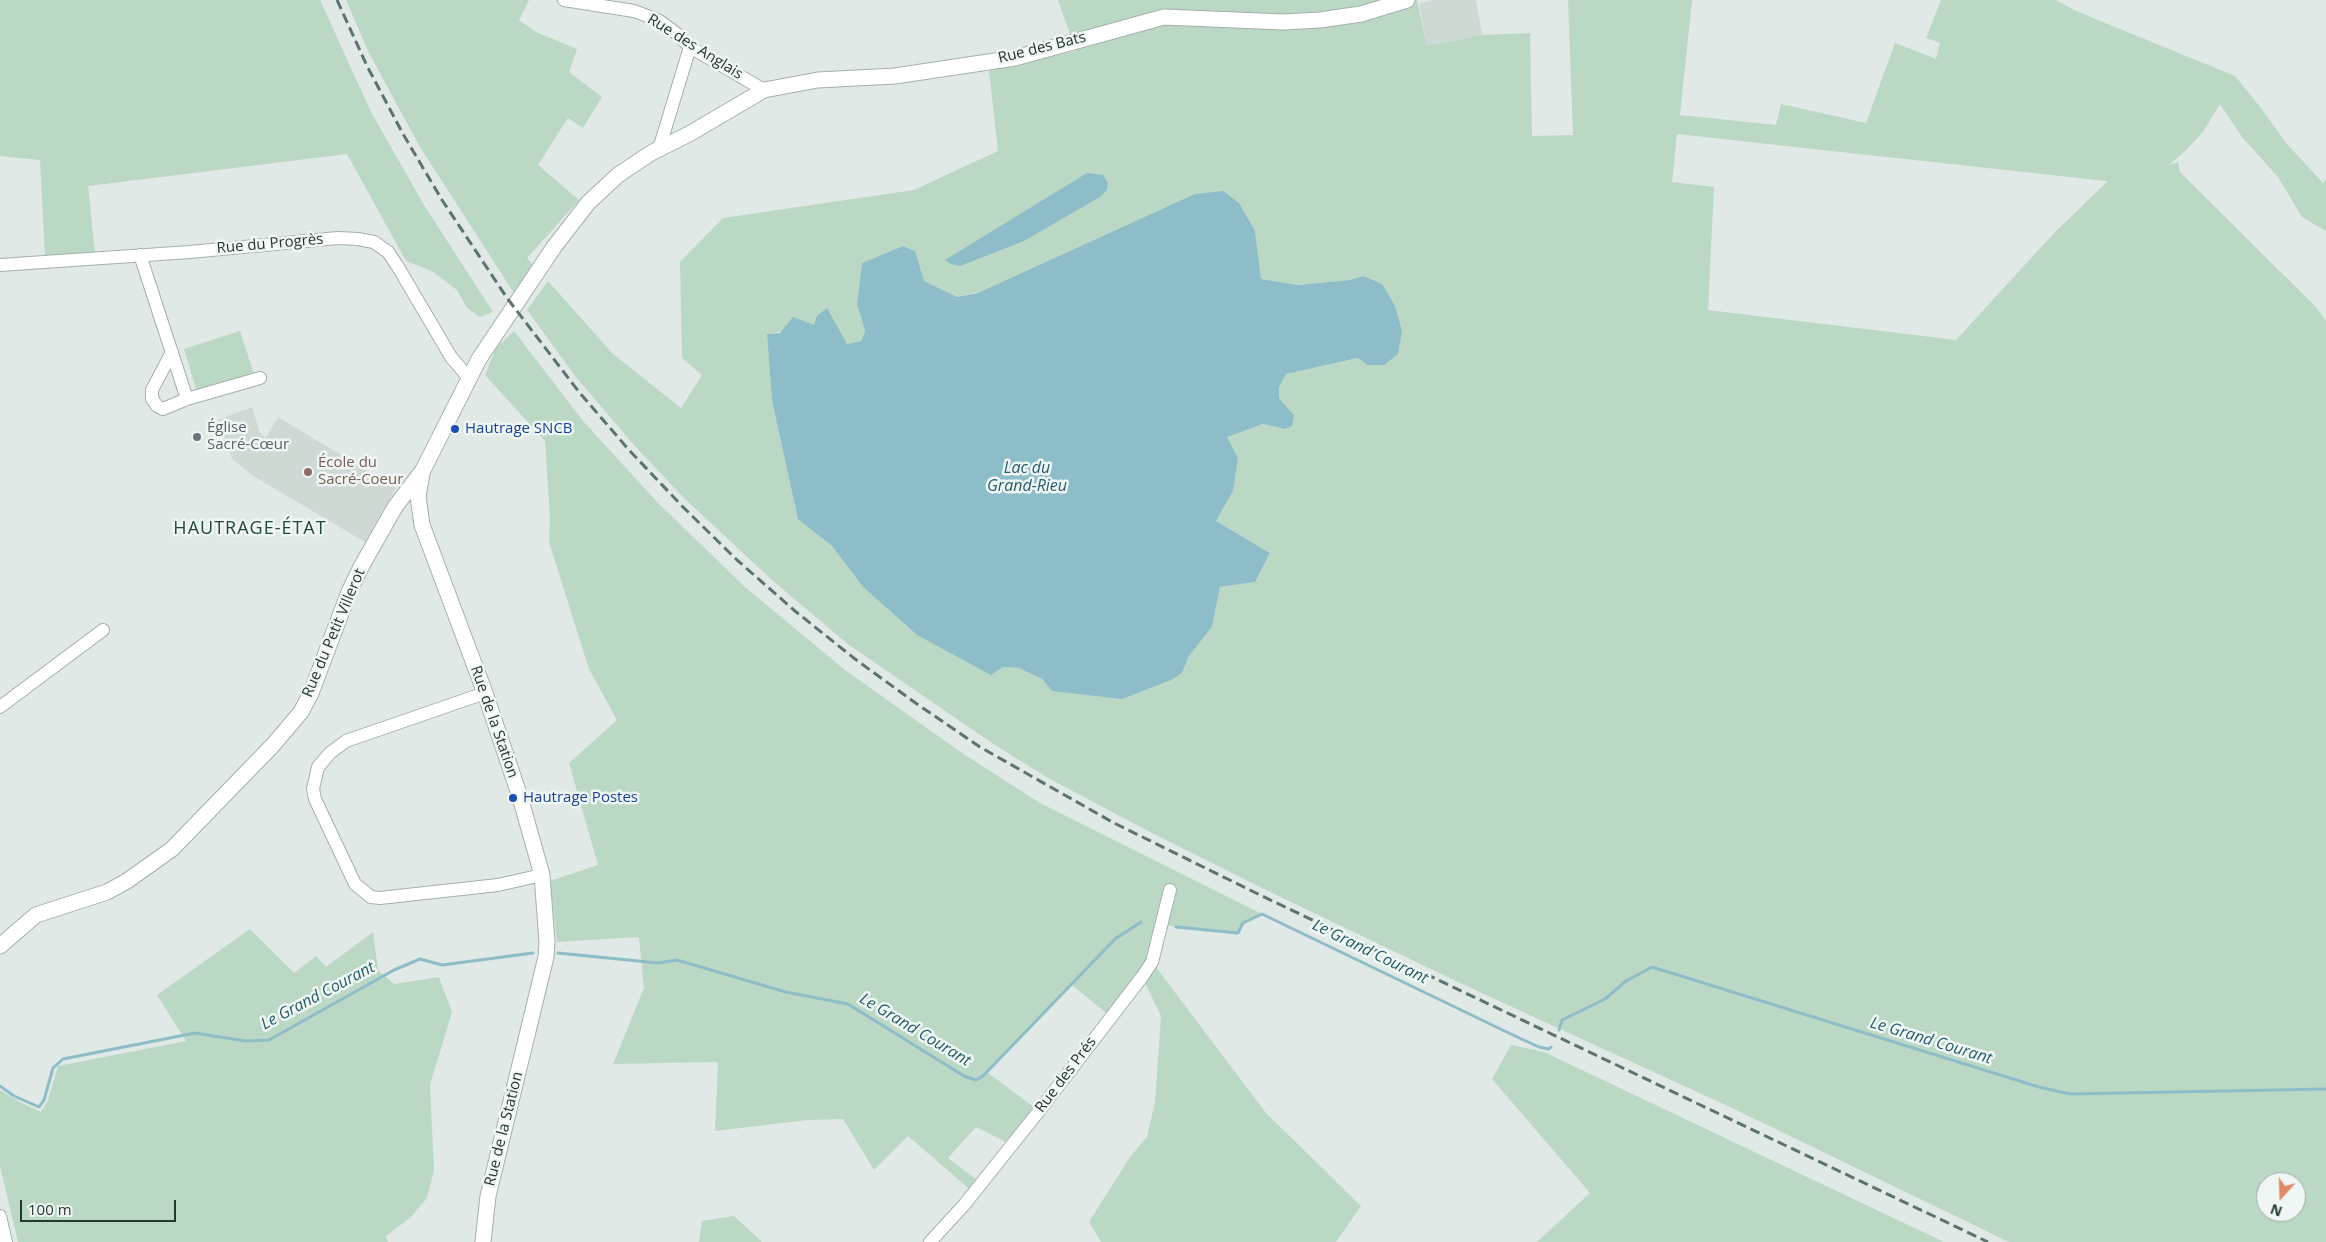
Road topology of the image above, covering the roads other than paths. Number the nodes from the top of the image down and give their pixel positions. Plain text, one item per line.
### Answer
1 (564, 0) edge
2 (1407, 0) edge
3 (690, 48) junction
4 (764, 90) junction
5 (659, 149) junction
6 (140, 256) junction
7 (0, 265) edge
8 (520, 298) joint
9 (172, 352) junction
10 (260, 378) dead end
11 (469, 378) junction
12 (187, 399) junction
13 (423, 470) junction
14 (104, 630) dead end
15 (485, 693) junction
16 (0, 707) edge
17 (542, 876) junction
18 (1170, 890) dead end
19 (0, 946) edge
20 (0, 1216) edge
21 (6, 1242) edge
22 (483, 1242) edge
23 (930, 1242) edge

1 - 3 street, Rue des Anglais
2 - 4 street, Rue des Bats
3 - 4 street, Rue des Anglais
3 - 5 street
4 - 5 street, Rue des Bats
5 - 8 street, Rue des Bats
6 - 7 street, Rue du Progrès
6 - 9 street
6 - 11 street, Rue du Progrès
8 - 11 street, Rue du Petit Villerot
9 - 12 street
9 - 12 street
10 - 12 street
11 - 13 street, Rue du Petit Villerot
13 - 15 street, Rue de la Station
13 - 19 street, Rue du Petit Villerot
14 - 16 street
15 - 17 street, Rue de la Station
15 - 17 street
17 - 22 street, Rue de la Station
18 - 23 street, Rue des Prés
20 - 21 street

